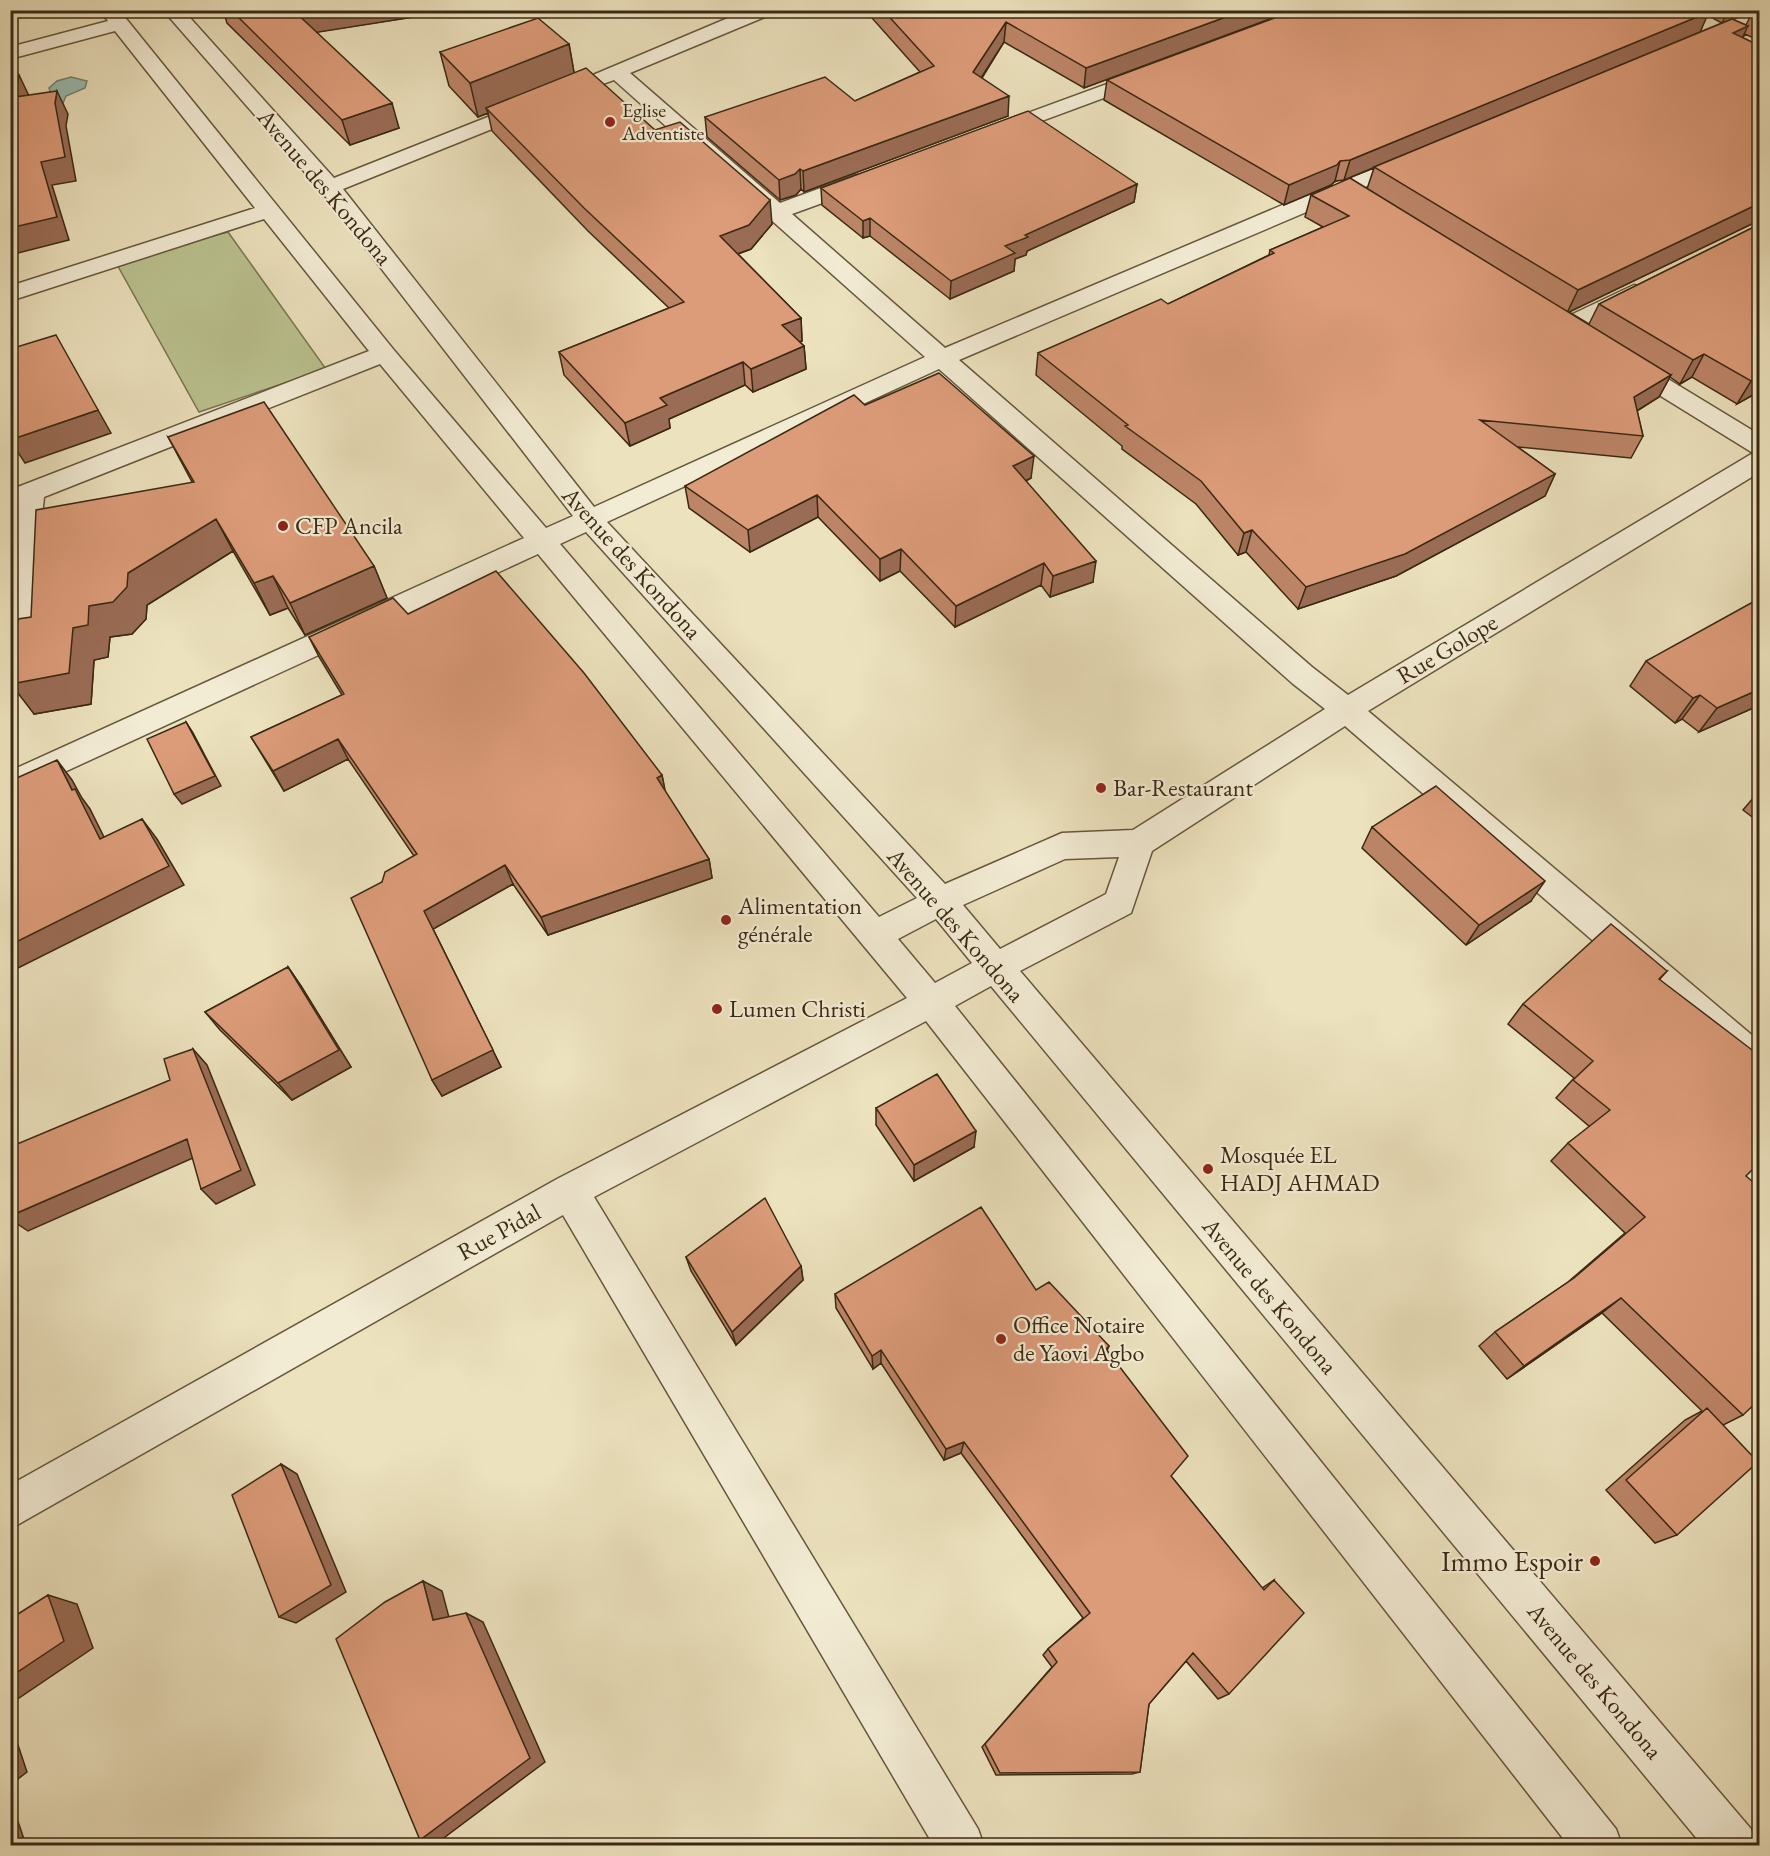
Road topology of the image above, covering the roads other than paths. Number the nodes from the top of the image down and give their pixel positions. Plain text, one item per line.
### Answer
1 (172, 10) edge
2 (765, 10) edge
3 (1760, 16) edge
4 (113, 17) edge
5 (1692, 19) edge
6 (1729, 37) junction
7 (1674, 50) edge
8 (10, 53) edge
9 (1166, 68) edge
10 (618, 72) junction
11 (584, 85) edge
12 (551, 98) edge
13 (976, 138) edge
14 (1431, 151) edge
15 (888, 171) edge
16 (330, 187) junction
17 (1343, 188) junction
18 (1363, 200) edge
19 (270, 210) junction
20 (777, 212) junction
21 (1658, 280) edge
22 (10, 294) edge
23 (1546, 313) edge
24 (1586, 338) junction
25 (384, 354) junction
26 (940, 359) junction
27 (1760, 447) edge
28 (1760, 460) edge
29 (21, 496) edge
30 (589, 519) junction
31 (542, 541) junction
32 (10, 678) edge
33 (1347, 710) junction
34 (10, 785) edge
35 (1139, 843) junction
36 (940, 901) junction
37 (874, 935) junction
38 (996, 970) junction
39 (931, 1002) junction
40 (1760, 1064) edge
41 (570, 1191) junction
42 (10, 1508) edge
43 (951, 1841) edge
44 (1599, 1845) edge
45 (1734, 1845) edge

1 - 16 street, Avenue des Kondona
2 - 10 street
3 - 6 street
4 - 8 street
4 - 19 street
5 - 6 street
6 - 7 street
9 - 13 street
10 - 11 street
10 - 20 street
12 - 16 street
14 - 17 street
15 - 20 street
16 - 30 street, Avenue des Kondona
17 - 18 street
17 - 26 street
19 - 22 street
19 - 25 street
20 - 26 street
21 - 24 street
23 - 24 street
24 - 27 street
25 - 29 street
25 - 31 street
26 - 30 street
26 - 33 street
28 - 33 street, Rue Golope
29 - 32 street
30 - 31 street
30 - 36 street, Avenue des Kondona
31 - 34 street
31 - 37 street
33 - 35 street, Rue Golope
33 - 40 street
35 - 36 street
35 - 38 street
36 - 37 street
36 - 38 street, Avenue des Kondona
37 - 39 street
38 - 39 street, Rue Pidal
38 - 45 street, Avenue des Kondona
39 - 41 street, Rue Pidal
39 - 44 street
41 - 42 street, Rue Pidal
41 - 43 street

